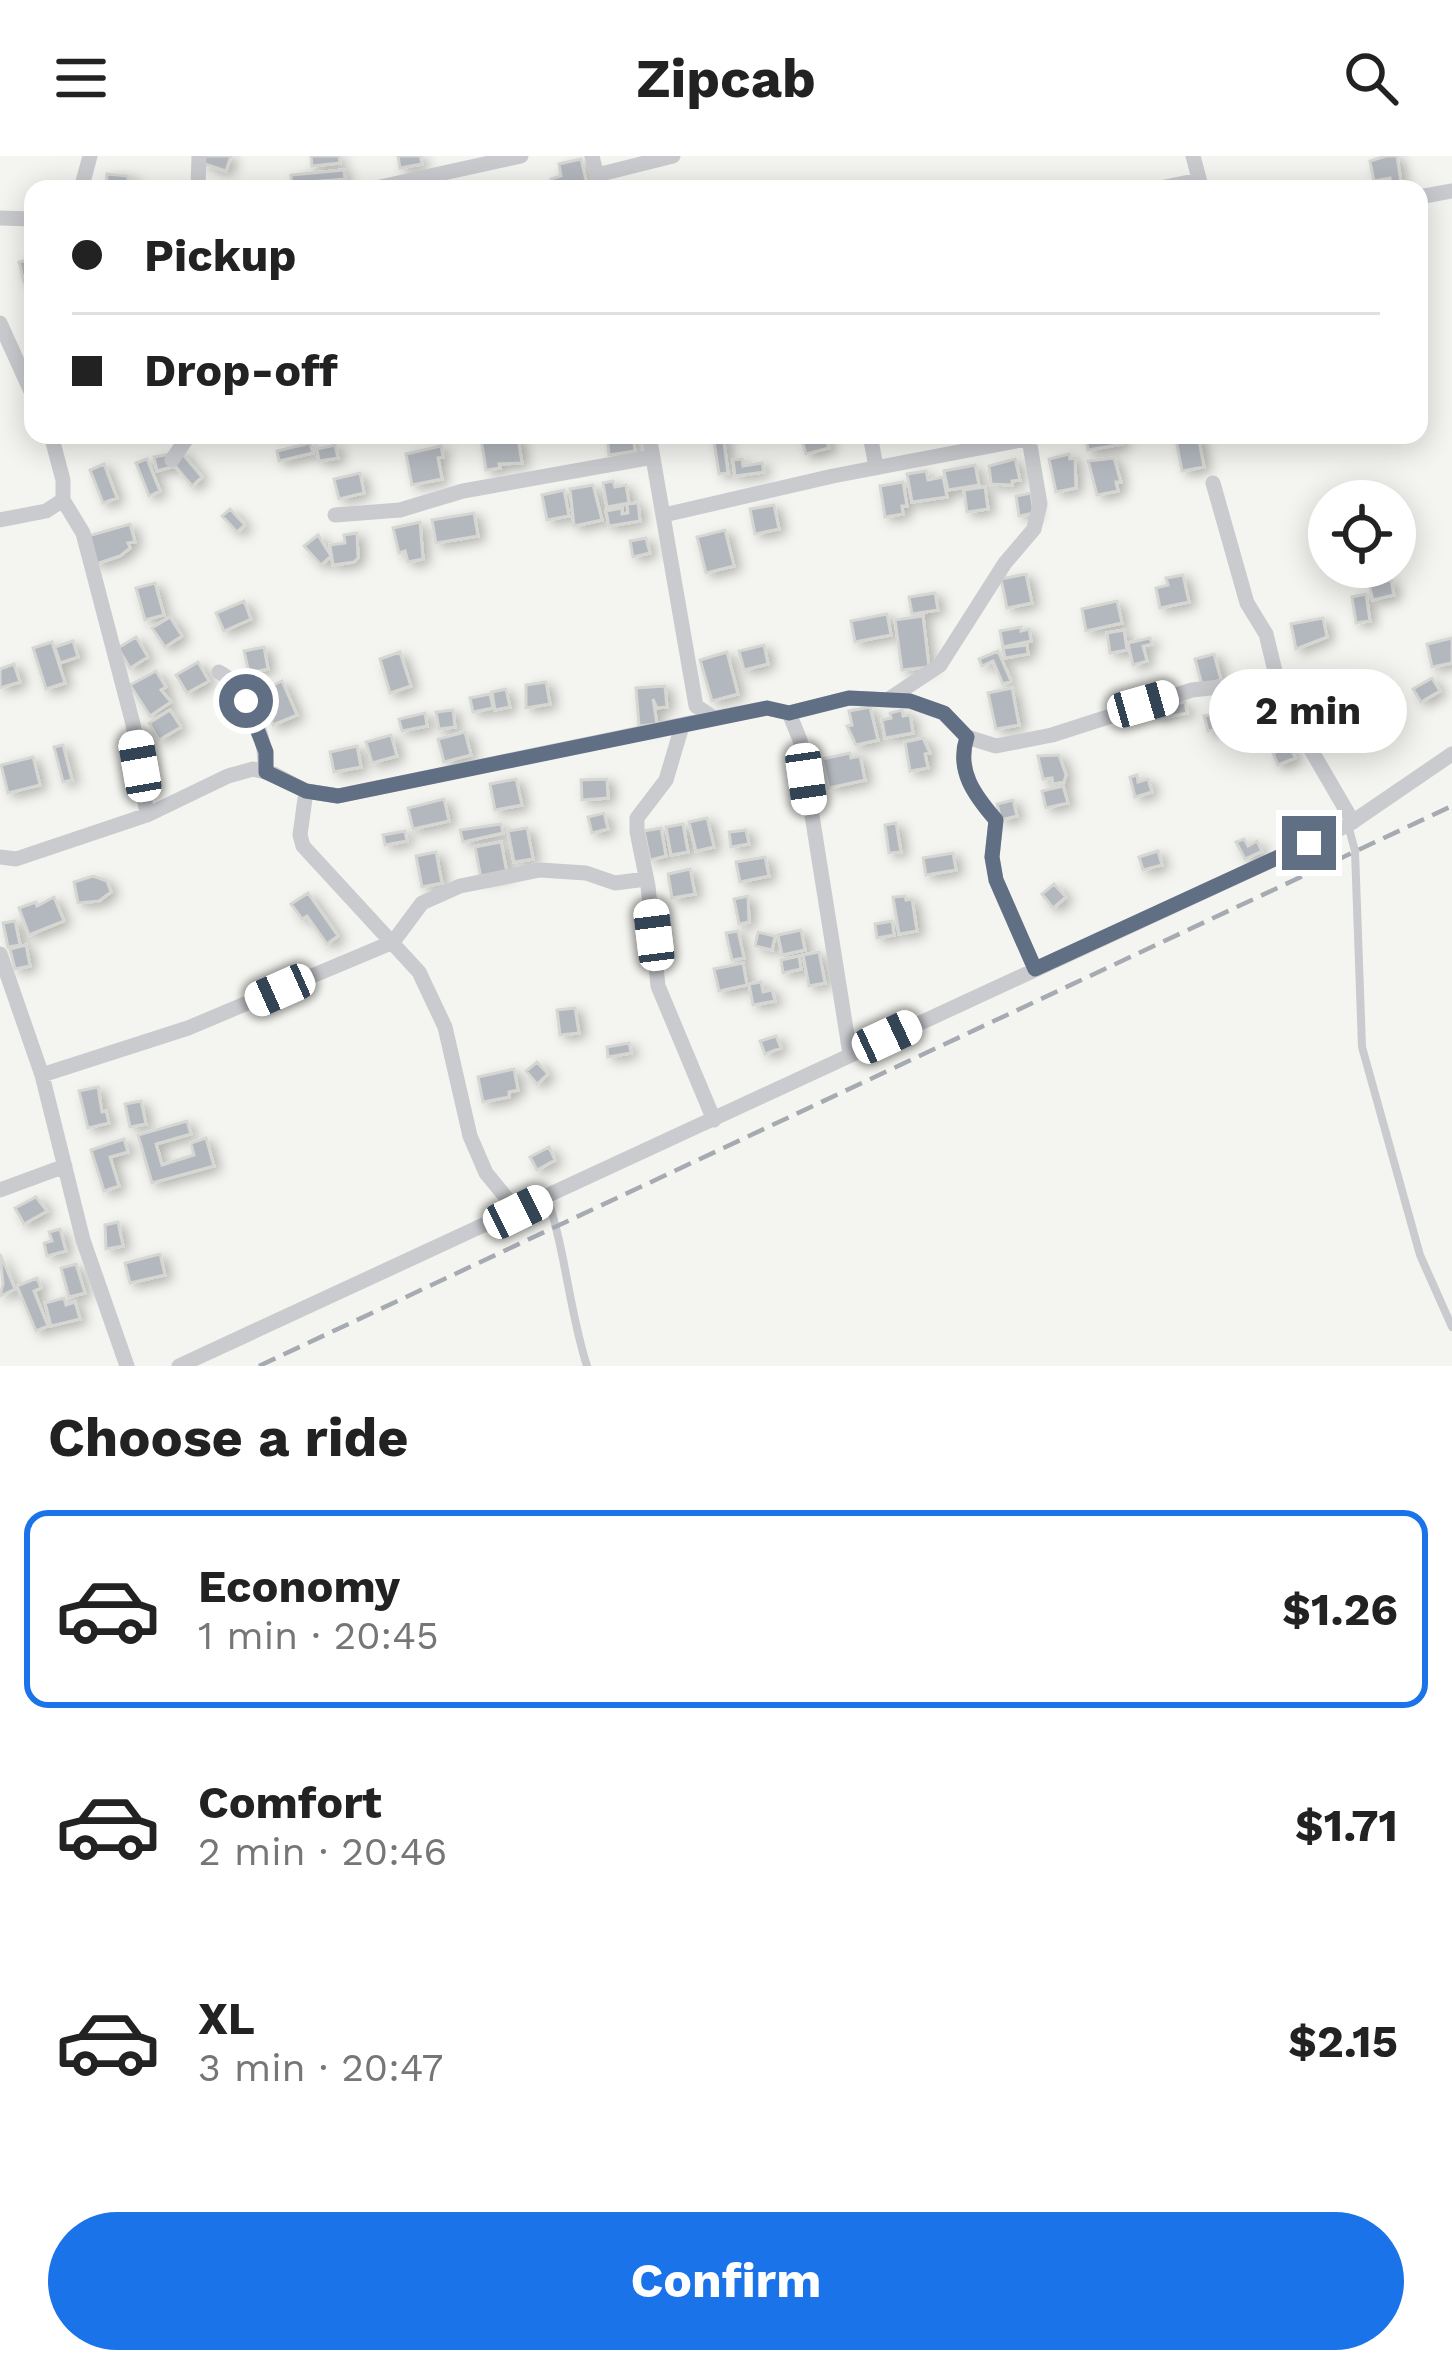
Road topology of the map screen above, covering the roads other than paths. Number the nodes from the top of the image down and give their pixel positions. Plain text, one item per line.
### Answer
1 (521, 156) edge
2 (673, 156) edge
3 (412, 180) edge
4 (604, 180) edge
5 (0, 323) edge
6 (24, 376) edge
7 (53, 444) edge
8 (183, 444) edge
9 (651, 444) edge
10 (872, 444) edge
11 (1002, 444) edge
12 (1030, 444) edge
13 (653, 458) junction
14 (172, 460) dead end
15 (877, 467) junction
16 (1213, 483) dead end
17 (63, 500) junction
18 (335, 515) dead end
19 (664, 515) junction
20 (0, 520) edge
21 (219, 672) dead end
22 (1276, 681) junction
23 (887, 700) junction
24 (789, 713) junction
25 (714, 718) junction
26 (682, 726) junction
27 (967, 737) junction
28 (1452, 754) edge
29 (266, 772) junction
30 (306, 791) junction
31 (147, 815) junction
32 (1350, 823) junction
33 (8, 858) edge
34 (0, 876) edge
35 (646, 879) junction
36 (393, 942) junction
37 (0, 954) edge
38 (1035, 969) junction
39 (850, 1054) junction
40 (42, 1076) junction
41 (714, 1120) junction
42 (65, 1166) junction
43 (0, 1190) edge
44 (548, 1197) junction
45 (518, 1212) junction
46 (1452, 1327) edge
47 (127, 1366) edge
48 (179, 1366) edge
49 (587, 1366) edge

1 - 3 street
2 - 4 street
5 - 6 street
7 - 17 street
8 - 14 street
9 - 13 street
10 - 15 street
11 - 15 street
12 - 23 street
13 - 18 street
13 - 19 street
15 - 19 street
16 - 22 street
17 - 20 street
17 - 31 street
19 - 25 street
21 - 29 street
22 - 27 street
22 - 32 street
23 - 24 street
23 - 27 street
24 - 25 street
24 - 39 street
25 - 26 street
26 - 30 street
26 - 35 street
27 - 38 street
28 - 32 street
29 - 30 street
29 - 31 street
30 - 36 street
31 - 33 street
32 - 38 street
32 - 46 lane
33 - 34 street
35 - 36 street
35 - 41 street
36 - 40 street
36 - 45 street
37 - 40 street
38 - 39 street
39 - 41 street
40 - 42 street
41 - 44 street
42 - 43 street
42 - 47 street
44 - 45 street
44 - 49 lane
45 - 48 street

